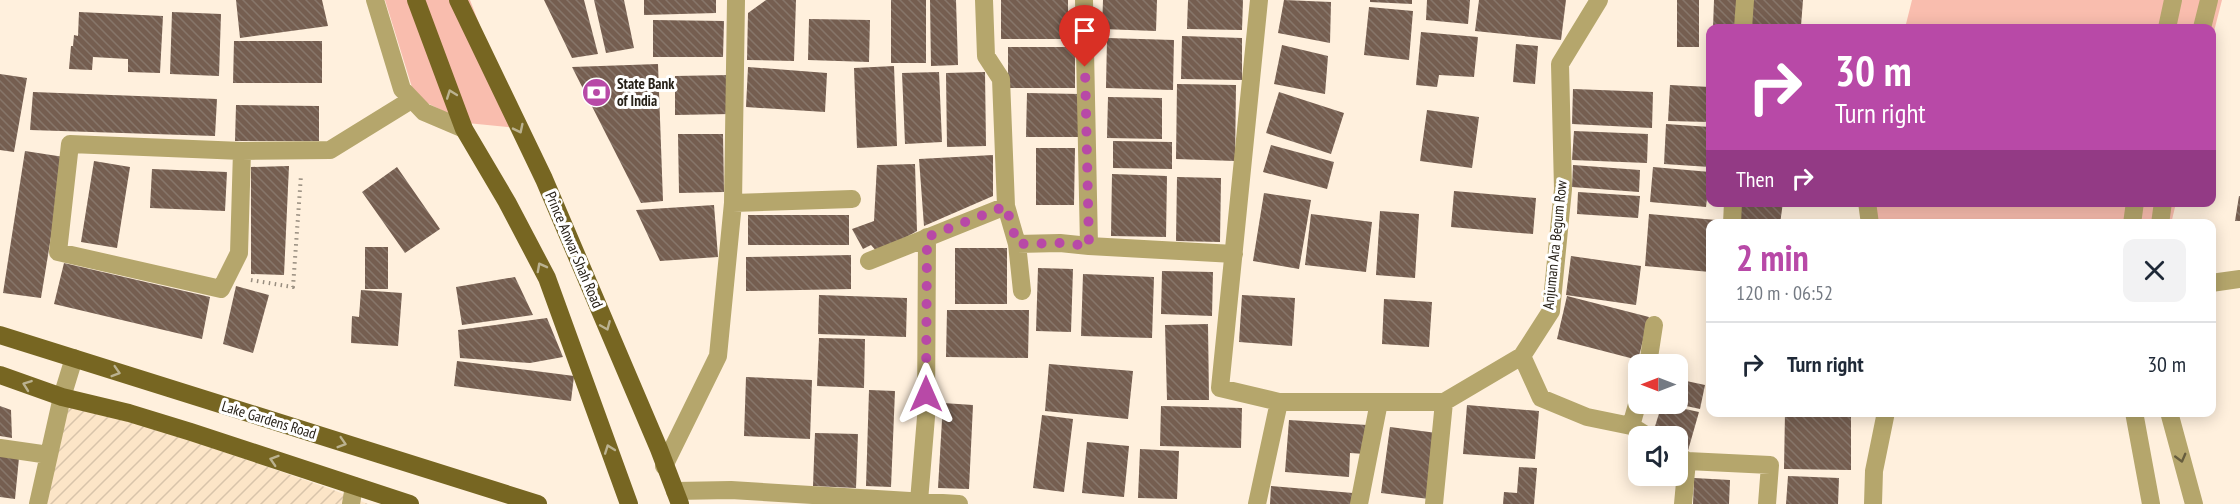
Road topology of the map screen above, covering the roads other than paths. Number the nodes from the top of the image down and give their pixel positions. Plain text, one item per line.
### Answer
1 (375, 0) edge
2 (416, 0) edge
3 (458, 0) edge
4 (736, 0) edge
5 (984, 0) edge
6 (1084, 0) edge
7 (1258, 0) edge
8 (1599, 0) edge
9 (1745, 0) edge
10 (2173, 0) edge
11 (2209, 0) edge
12 (1743, 24) edge
13 (2168, 24) edge
14 (2203, 24) edge
15 (411, 100) junction
16 (464, 129) junction
17 (242, 151) junction
18 (852, 199) dead end
19 (733, 203) junction
20 (1006, 206) junction
21 (927, 237) junction
22 (1017, 244) junction
23 (1089, 246) junction
24 (1234, 254) junction
25 (869, 261) dead end
26 (2240, 279) edge
27 (2216, 282) edge
28 (1022, 291) dead end
29 (1654, 325) dead end
30 (0, 336) edge
31 (1650, 354) edge
32 (1522, 356) junction
33 (74, 358) junction
34 (0, 375) edge
35 (62, 398) junction
36 (1279, 402) junction
37 (1379, 402) junction
38 (1444, 402) junction
39 (1634, 414) edge
40 (1885, 417) edge
41 (2135, 417) edge
42 (2170, 417) edge
43 (1631, 426) joint
44 (0, 448) edge
45 (49, 455) junction
46 (1688, 458) edge
47 (664, 466) junction
48 (1683, 486) edge
49 (353, 495) edge
50 (677, 497) edge
51 (919, 501) junction
52 (38, 504) edge
53 (410, 504) edge
54 (538, 504) edge
55 (629, 504) edge
56 (959, 504) edge
57 (1257, 504) edge
58 (1359, 504) edge
59 (1434, 504) edge
60 (1683, 504) edge
61 (1767, 504) edge
62 (1872, 504) edge
63 (2151, 504) edge
64 (2194, 504) edge

1 - 15 street
16 -> 2 main road
3 -> 47 main road, Prince Anwar Shah Road
4 - 19 street
5 - 20 street
6 - 23 street
7 - 24 street
8 - 32 street, Anjuman Ara Begum Row
9 - 12 street
10 - 13 street
11 - 14 street
15 - 16 street
15 - 17 street
55 -> 16 main road
17 - 17 street
18 - 19 street
19 - 47 street
20 - 21 street
20 - 22 street
21 - 25 street
21 - 51 street
22 - 23 street
22 - 28 street
23 - 24 street
24 - 36 street
26 - 27 street
29 - 31 street
30 - 33 main road, Lake Gardens Road
32 - 38 street, Anjuman Ara Begum Row
32 - 43 street
33 - 35 street
33 -> 54 main road, Lake Gardens Road
35 -> 34 main road
35 - 45 street
49 -> 35 main road
36 - 37 street
36 - 57 street
37 - 38 street
37 - 58 street
38 - 59 street
39 - 43 street
40 - 62 street
41 - 63 street
42 -> 64 street
44 - 45 street
45 - 52 street
46 - 61 street
47 - 50 main road, Prince Anwar Shah Road
48 - 60 street
49 - 53 main road
50 - 51 street
51 - 56 street

